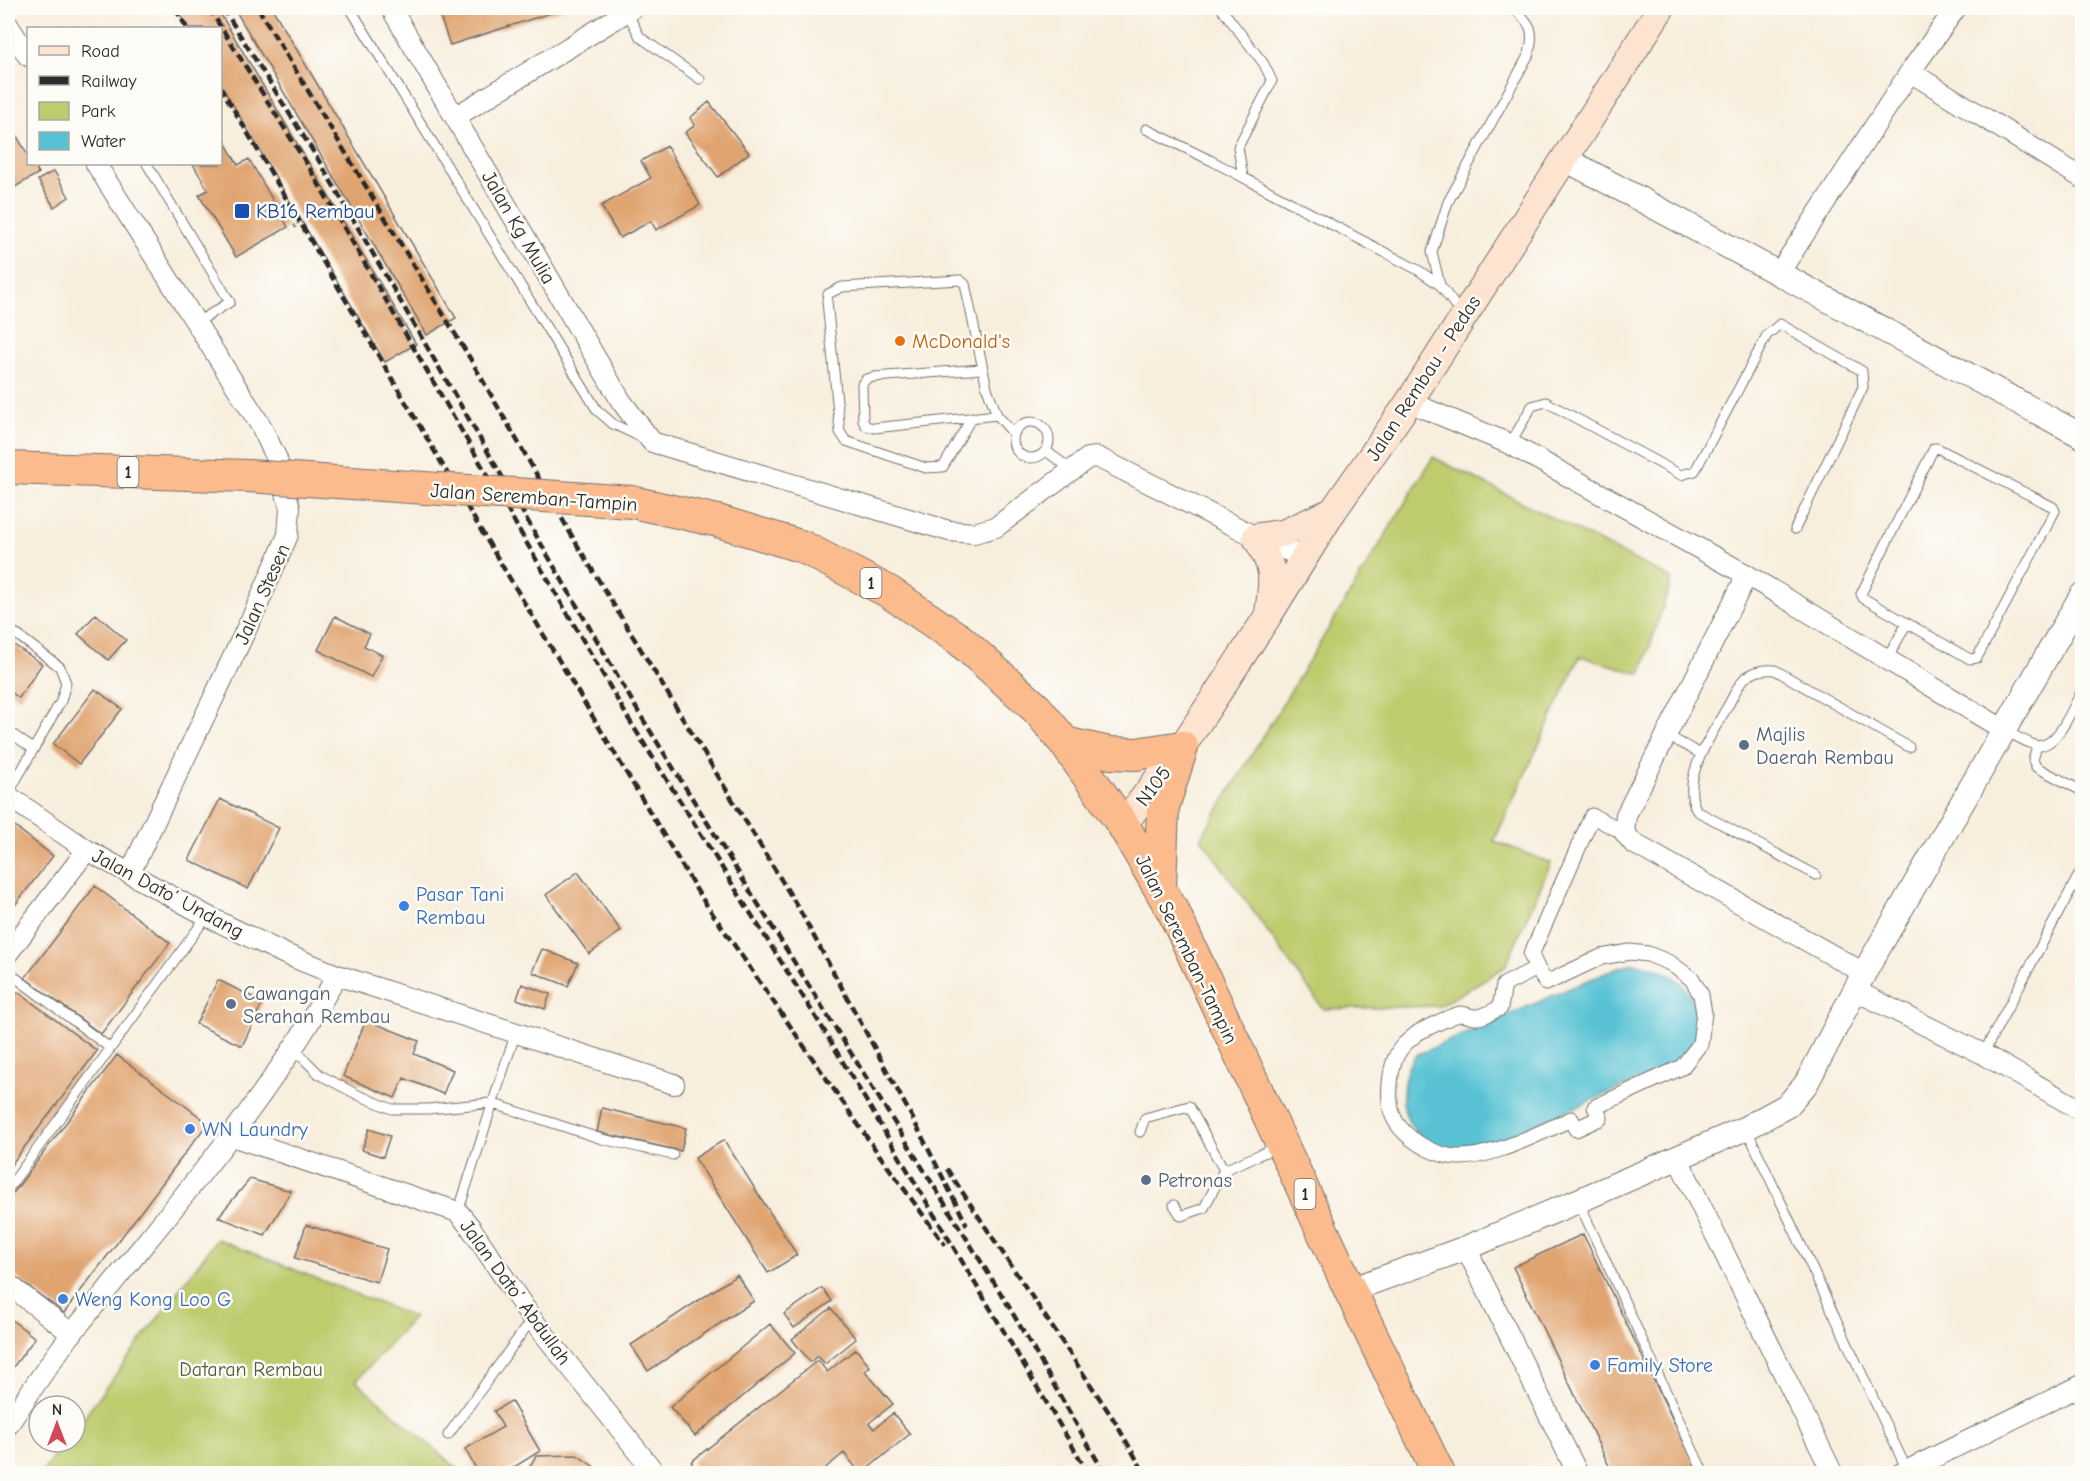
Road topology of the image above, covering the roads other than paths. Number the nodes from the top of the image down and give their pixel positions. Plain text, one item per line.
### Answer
1 (350, 8) edge
2 (391, 8) edge
3 (1221, 8) edge
4 (1513, 8) edge
5 (1661, 8) edge
6 (1956, 8) edge
7 (630, 10) edge
8 (8, 25) edge
9 (27, 54) edge
10 (1910, 72) junction
11 (700, 79) dead end
12 (455, 117) junction
13 (1146, 129) dead end
14 (1565, 159) junction
15 (97, 165) edge
16 (148, 165) edge
17 (1243, 177) junction
18 (2082, 178) edge
19 (1779, 273) junction
20 (1440, 285) junction
21 (1464, 317) junction
22 (196, 323) junction
23 (982, 369) junction
24 (1409, 402) junction
25 (997, 415) junction
26 (972, 417) junction
27 (1013, 433) junction
28 (2082, 436) edge
29 (652, 442) junction
30 (1510, 444) junction
31 (1046, 451) junction
32 (8, 468) edge
33 (1072, 470) junction
34 (1333, 511) junction
35 (1795, 529) dead end
36 (1256, 537) junction
37 (1305, 558) junction
38 (1747, 575) junction
39 (2082, 595) edge
40 (1268, 616) junction
41 (1907, 623) junction
42 (8, 628) edge
43 (1887, 660) junction
44 (2082, 690) edge
45 (2004, 730) junction
46 (8, 731) edge
47 (1666, 735) junction
48 (1065, 743) junction
49 (2037, 746) junction
50 (1182, 747) junction
51 (1909, 747) dead end
52 (33, 749) junction
53 (1701, 754) junction
54 (2082, 791) edge
55 (8, 795) edge
56 (1123, 825) junction
57 (1624, 832) junction
58 (87, 850) junction
59 (2082, 869) edge
60 (130, 873) junction
61 (1816, 875) dead end
62 (1160, 888) junction
63 (207, 916) junction
64 (8, 953) edge
65 (1537, 968) junction
66 (8, 972) edge
67 (337, 975) junction
68 (1859, 981) junction
69 (516, 1033) junction
70 (110, 1048) junction
71 (293, 1048) junction
72 (1983, 1054) junction
73 (674, 1084) dead end
74 (491, 1103) junction
75 (2082, 1111) edge
76 (1746, 1128) junction
77 (1140, 1132) dead end
78 (232, 1136) junction
79 (1282, 1145) junction
80 (673, 1155) dead end
81 (1677, 1158) junction
82 (1224, 1170) junction
83 (8, 1189) edge
84 (1578, 1200) junction
85 (1174, 1205) dead end
86 (458, 1212) junction
87 (1466, 1248) junction
88 (8, 1284) edge
89 (1350, 1290) junction
90 (532, 1319) junction
91 (72, 1334) junction
92 (2082, 1385) edge
93 (8, 1425) edge
94 (448, 1435) dead end
95 (1903, 1472) edge
96 (656, 1473) edge
97 (1439, 1473) edge
98 (1578, 1473) edge
99 (1704, 1473) edge
100 (1833, 1473) edge

1 - 29 lane
2 - 12 street, Jalan Kg Mulia
3 - 17 lane
4 - 20 lane
5 - 14 main road, Jalan Rembau - Pedas / N105
6 - 10 street
7 - 11 lane
7 - 12 street
8 - 9 street
10 - 18 street
10 - 19 street
12 - 29 street, Jalan Kg Mulia
13 - 17 lane
14 - 19 street
14 - 21 main road, Jalan Rembau - Pedas / N105
15 - 22 street, Jalan Stesen
16 - 22 lane
17 - 20 lane
19 - 28 street
20 - 21 lane
21 - 24 main road, Jalan Rembau - Pedas / N105
22 - 60 street, Jalan Stesen
23 - 25 lane
23 - 26 lane
23 - 26 lane
24 - 30 street
24 - 34 main road, Jalan Rembau - Pedas / N105
25 - 26 lane
25 - 27 lane
27 - 31 lane
27 - 31 lane
29 - 33 street
30 - 35 lane
30 - 38 street
31 - 33 lane
32 - 48 highway, Jalan Seremban-Tampin / 1, bridge
33 - 36 street
34 - 36 main road
34 - 37 main road, Jalan Rembau - Pedas / N105
36 - 37 street
36 - 40 main road
37 - 40 main road, Jalan Rembau - Pedas / N105
38 - 43 street
38 - 47 street
39 - 45 street
40 - 50 main road, Jalan Rembau - Pedas / N105
41 - 41 lane
41 - 43 lane
42 - 52 lane
43 - 45 street
44 - 49 lane
45 - 49 lane
45 - 68 street
46 - 52 lane
47 - 53 lane
47 - 57 street
48 - 50 highway
48 - 56 highway, Jalan Seremban-Tampin / 1
49 - 54 lane
50 - 56 main road, N105 / N105
50 - 62 highway
51 - 53 lane
52 - 55 lane
53 - 61 lane
55 - 58 street, Jalan Dato’ Undang
56 - 62 highway, Jalan Seremban-Tampin / 1
57 - 65 street
57 - 68 street
58 - 60 street, Jalan Dato’ Undang
58 - 64 street
59 - 72 lane
60 - 63 street, Jalan Dato’ Undang
62 - 79 highway, Jalan Seremban-Tampin / 1
63 - 67 street, Jalan Dato’ Undang
63 - 70 lane
65 - 65 street
66 - 70 lane
67 - 69 street, Jalan Dato’ Undang
67 - 71 street
68 - 72 street
68 - 76 street
69 - 73 street, Jalan Dato’ Undang
69 - 74 lane
70 - 83 lane
71 - 74 lane
71 - 78 street
72 - 75 street
74 - 80 lane
74 - 86 lane
76 - 81 street
76 - 95 lane
77 - 82 lane
78 - 86 street, Jalan Dato’ Abdullah
78 - 91 street
79 - 82 lane
79 - 89 highway, Jalan Seremban-Tampin / 1
81 - 84 street
81 - 100 street
82 - 85 lane
84 - 87 street
84 - 99 lane
86 - 90 street, Jalan Dato’ Abdullah
87 - 89 street
87 - 98 street
88 - 91 street
89 - 97 highway, Jalan Seremban-Tampin / 1
90 - 94 lane
90 - 96 street, Jalan Dato’ Abdullah
91 - 93 street
92 - 95 street

